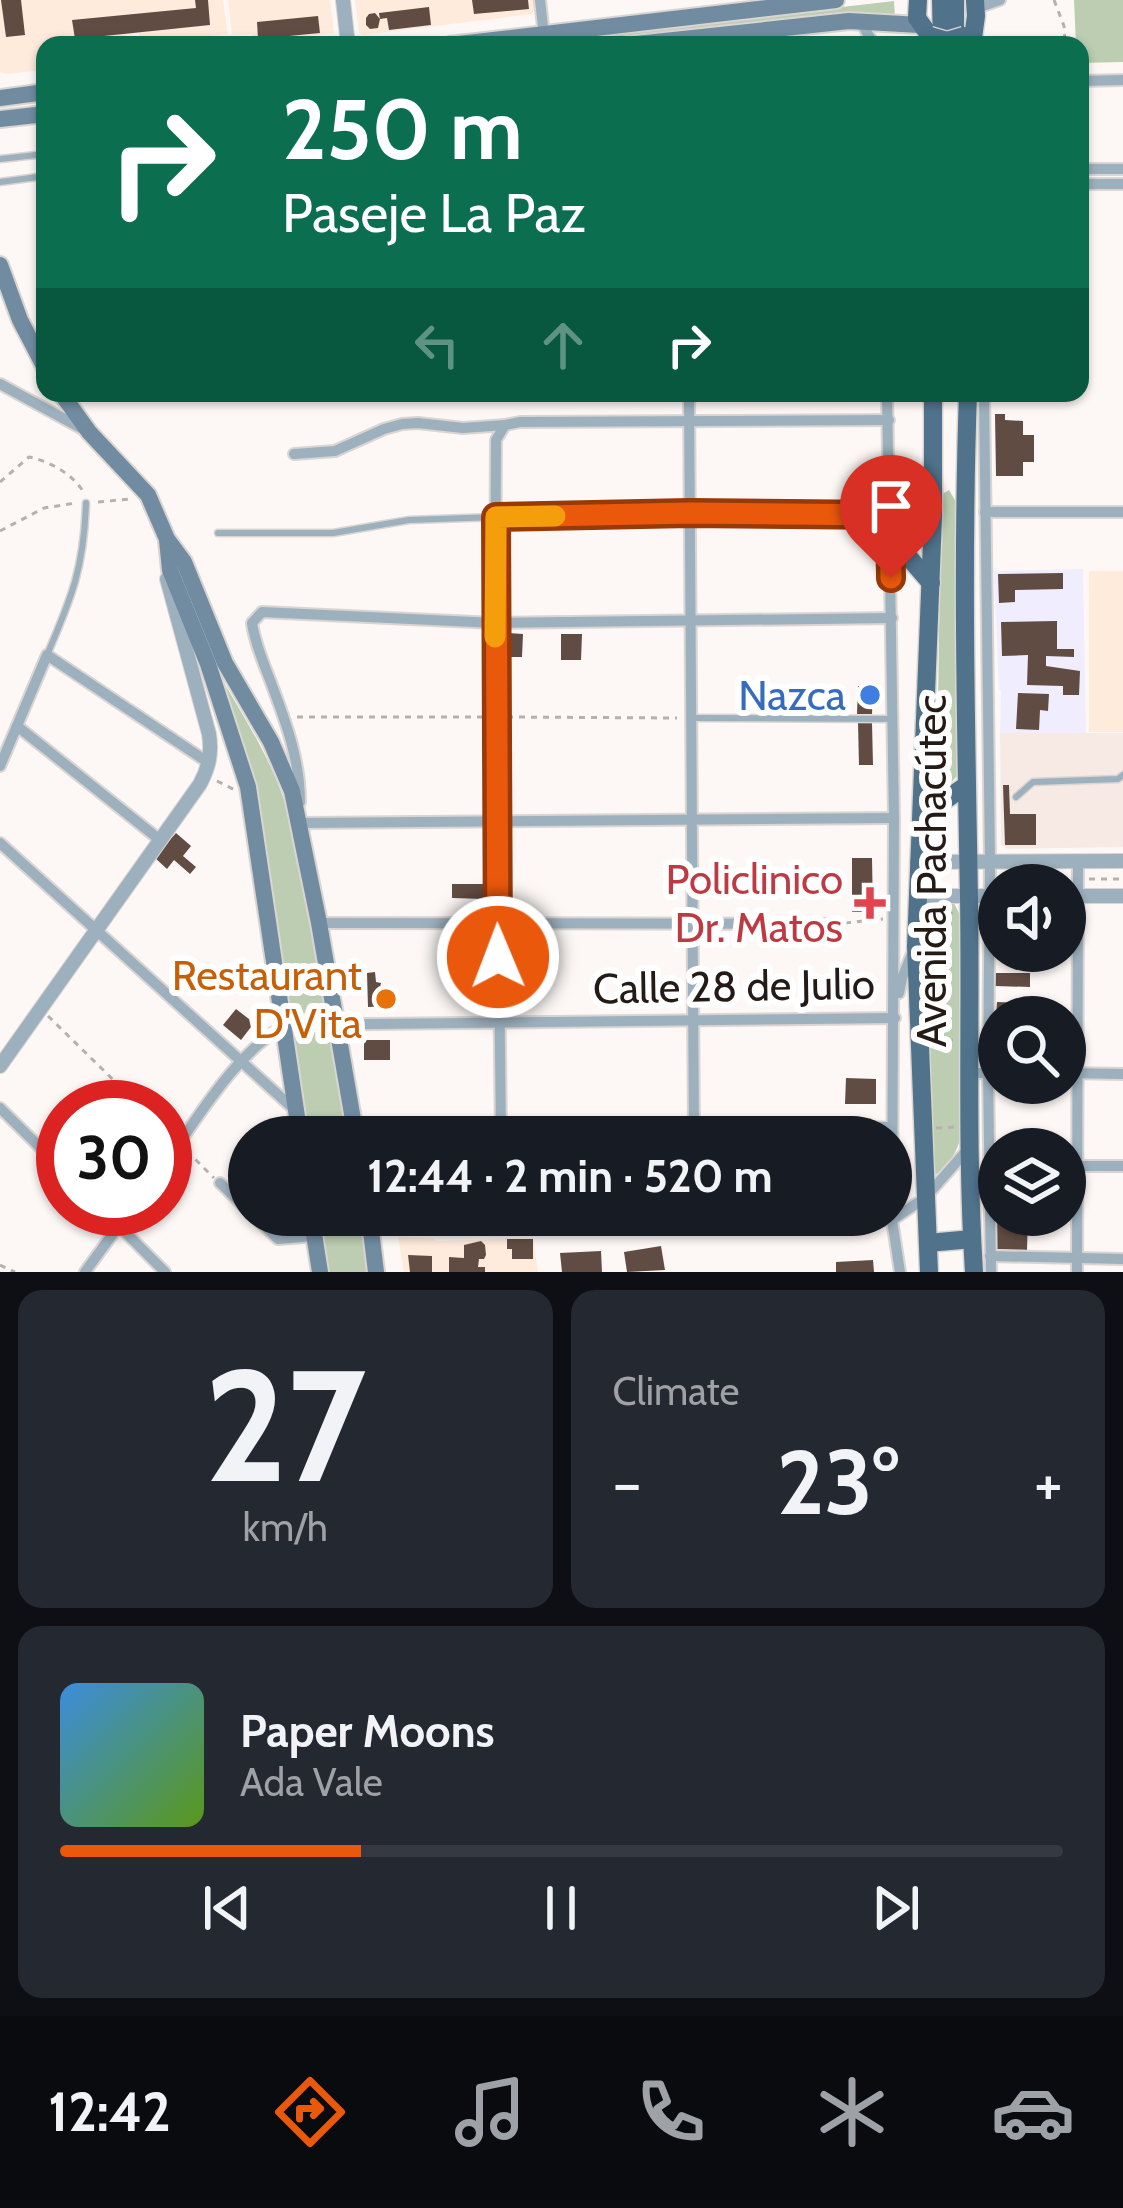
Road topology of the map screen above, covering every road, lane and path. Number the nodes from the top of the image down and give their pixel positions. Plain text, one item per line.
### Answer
1 (343, 0) edge
2 (540, 0) edge
3 (836, 0) edge
4 (918, 0) edge
5 (941, 0) edge
6 (955, 0) edge
7 (1000, 0) edge
8 (1054, 0) edge
9 (969, 26) edge
10 (347, 36) edge
11 (544, 36) edge
12 (573, 36) edge
13 (707, 36) edge
14 (870, 36) edge
15 (928, 36) edge
16 (1065, 36) edge
17 (1123, 80) edge
18 (1089, 81) edge
19 (36, 93) edge
20 (0, 98) edge
21 (36, 115) edge
22 (0, 119) edge
23 (36, 155) edge
24 (0, 159) edge
25 (1089, 169) edge
26 (1123, 169) edge
27 (36, 177) edge
28 (0, 182) edge
29 (1089, 184) edge
30 (1123, 184) edge
31 (1, 273) edge
32 (36, 351) edge
33 (0, 383) edge
34 (67, 402) edge
35 (689, 402) edge
36 (888, 402) edge
37 (932, 402) edge
38 (941, 402) edge
39 (964, 402) edge
40 (984, 402) edge
41 (890, 420) junction
42 (689, 422) junction
43 (505, 425) junction
44 (89, 432) junction
45 (294, 454) dead end
46 (934, 459) junction
47 (0, 482) edge
48 (148, 495) junction
49 (86, 503) junction
50 (985, 512) junction
51 (1123, 512) edge
52 (690, 513) junction
53 (890, 515) junction
54 (157, 517) junction
55 (496, 517) junction
56 (0, 531) edge
57 (218, 532) dead end
58 (890, 537) junction
59 (166, 539) junction
60 (931, 583) junction
61 (892, 618) junction
62 (691, 621) junction
63 (495, 622) junction
64 (47, 655) junction
65 (691, 718) junction
66 (893, 718) junction
67 (17, 726) junction
68 (0, 766) edge
69 (207, 769) junction
70 (1123, 776) edge
71 (923, 783) junction
72 (967, 785) junction
73 (1016, 797) dead end
74 (250, 798) junction
75 (894, 818) junction
76 (692, 821) junction
77 (496, 822) junction
78 (300, 823) junction
79 (160, 840) junction
80 (0, 843) edge
81 (968, 861) junction
82 (990, 861) junction
83 (1078, 861) joint
84 (1123, 861) edge
85 (917, 862) junction
86 (990, 864) edge
87 (1123, 878) edge
88 (1086, 879) edge
89 (1086, 896) edge
90 (1123, 896) edge
91 (978, 901) edge
92 (969, 904) junction
93 (916, 905) junction
94 (892, 918) junction
95 (319, 923) junction
96 (497, 924) junction
97 (693, 924) junction
98 (836, 924) joint
99 (97, 930) junction
100 (916, 946) junction
101 (41, 1010) junction
102 (895, 1019) junction
103 (693, 1022) junction
104 (337, 1023) junction
105 (499, 1023) junction
106 (284, 1025) junction
107 (918, 1040) junction
108 (969, 1040) junction
109 (978, 1059) edge
110 (241, 1060) junction
111 (0, 1066) edge
112 (1086, 1073) edge
113 (1123, 1074) edge
114 (113, 1080) edge
115 (978, 1103) edge
116 (986, 1104) edge
117 (0, 1108) edge
118 (297, 1112) junction
119 (298, 1116) edge
120 (352, 1116) edge
121 (501, 1116) edge
122 (694, 1116) edge
123 (893, 1116) edge
124 (192, 1126) edge
125 (922, 1127) junction
126 (970, 1137) junction
127 (36, 1143) edge
128 (192, 1156) edge
129 (1086, 1166) edge
130 (1123, 1166) edge
131 (220, 1183) joint
132 (228, 1191) edge
133 (925, 1198) junction
134 (912, 1207) edge
135 (112, 1236) edge
136 (129, 1236) edge
137 (275, 1236) edge
138 (314, 1236) joint
139 (371, 1236) edge
140 (894, 1236) edge
141 (1076, 1236) edge
142 (972, 1239) junction
143 (928, 1244) junction
144 (990, 1256) junction
145 (1076, 1258) junction
146 (1123, 1259) edge
147 (0, 1264) edge
148 (15, 1272) edge
149 (85, 1272) edge
150 (165, 1272) edge
151 (320, 1272) edge
152 (376, 1272) edge
153 (900, 1272) edge
154 (929, 1272) edge
155 (974, 1272) edge
156 (991, 1272) edge
157 (1077, 1272) edge

1 - 10 street
2 - 11 street
3 - 12 main road
4 - 15 main road
5 - 15 main road
6 - 9 main road
7 - 9 street
8 - 16 path
13 - 14 main road
14 - 15 main road
17 - 18 street
19 - 20 main road
21 - 22 main road
23 - 24 lane
25 - 26 street
27 - 28 lane
29 - 30 street
31 - 32 main road
33 - 44 street
34 - 44 main road
35 - 42 street
36 - 41 street, Avenida Pachacútec
37 - 46 main road, Avenida Pachacútec
38 - 46 main road, Avenida Pachacútec
39 - 72 main road, Avenida Pachacútec
40 - 50 street, Avenida Pachacútec
41 - 42 street
41 - 53 street, Avenida Pachacútec
42 - 43 street
42 - 52 street
43 - 45 street
43 - 55 street
44 - 48 main road
46 - 60 main road, Avenida Pachacútec
47 - 49 path
48 - 49 path
48 - 54 main road
49 - 56 path
49 - 64 lane
50 - 51 street
50 - 82 street, Avenida Pachacútec
52 - 53 lane
52 - 55 lane
52 - 62 street
53 - 58 street, Avenida Pachacútec
54 - 59 main road
54 - 69 street
55 - 57 lane
55 - 63 street
58 - 60 main road
58 - 61 street, Avenida Pachacútec
59 - 74 main road
59 - 78 main road
60 - 71 main road, Avenida Pachacútec
61 - 62 street
61 - 66 street, Avenida Pachacútec
62 - 63 street
62 - 65 street
63 - 77 street
63 - 78 street
64 - 67 street
64 - 69 street
65 - 66 lane
65 - 76 street
66 - 75 street, Avenida Pachacútec
67 - 68 street
67 - 79 street
69 - 74 path
69 - 79 street
70 - 73 lane
71 - 72 main road
71 - 85 main road, Avenida Pachacútec
72 - 81 main road, Avenida Pachacútec
74 - 106 main road
75 - 76 street
75 - 94 street, Avenida Pachacútec
76 - 77 street
76 - 97 street
77 - 78 street
77 - 96 street
78 - 95 main road
79 - 99 street
80 - 99 street
81 - 82 street
81 - 85 street
81 - 92 main road, Avenida Pachacútec
82 - 83 street
82 - 86 street, Avenida Pachacútec
83 - 84 street
85 - 93 main road, Avenida Pachacútec
87 - 88 path
89 - 90 street
91 - 92 street
92 - 93 street
92 - 93 path
92 - 108 main road, Avenida Pachacútec
93 - 100 main road, Avenida Pachacútec
94 - 98 path
94 - 102 street, Avenida Pachacútec
95 - 96 street
95 - 104 main road
96 - 97 street
96 - 105 street
97 - 98 street
97 - 103 street
99 - 101 street
99 - 110 street
100 - 102 street, Calle 28 de Julio
100 - 107 main road, Avenida Pachacútec
101 - 111 street
101 - 114 path
102 - 103 street, Calle 28 de Julio
102 - 123 street, Avenida Pachacútec
103 - 105 street, Calle 28 de Julio
103 - 122 street
104 - 105 street, Calle 28 de Julio
104 - 106 street, Calle 28 de Julio
104 - 120 main road
105 - 121 street
106 - 110 street
106 - 118 main road
107 - 108 path
107 - 125 main road, Avenida Pachacútec
108 - 109 main road, Avenida Pachacútec
110 - 118 street
110 - 124 street
112 - 113 street
115 - 126 main road, Avenida Pachacútec
116 - 144 street, Avenida Pachacútec
117 - 127 street
118 - 119 main road
125 - 126 path
125 - 133 main road, Avenida Pachacútec
126 - 133 street
126 - 142 main road, Avenida Pachacútec
128 - 131 path
129 - 130 street
131 - 132 street
133 - 134 street
133 - 143 main road, Avenida Pachacútec
135 - 149 street
136 - 150 street
137 - 138 street
138 - 151 main road
139 - 152 main road
140 - 153 street, Avenida Pachacútec
141 - 145 street
142 - 143 main road
142 - 155 main road, Avenida Pachacútec
143 - 154 main road, Avenida Pachacútec
144 - 145 street
144 - 156 street, Avenida Pachacútec
145 - 146 street
145 - 157 street
147 - 148 path

